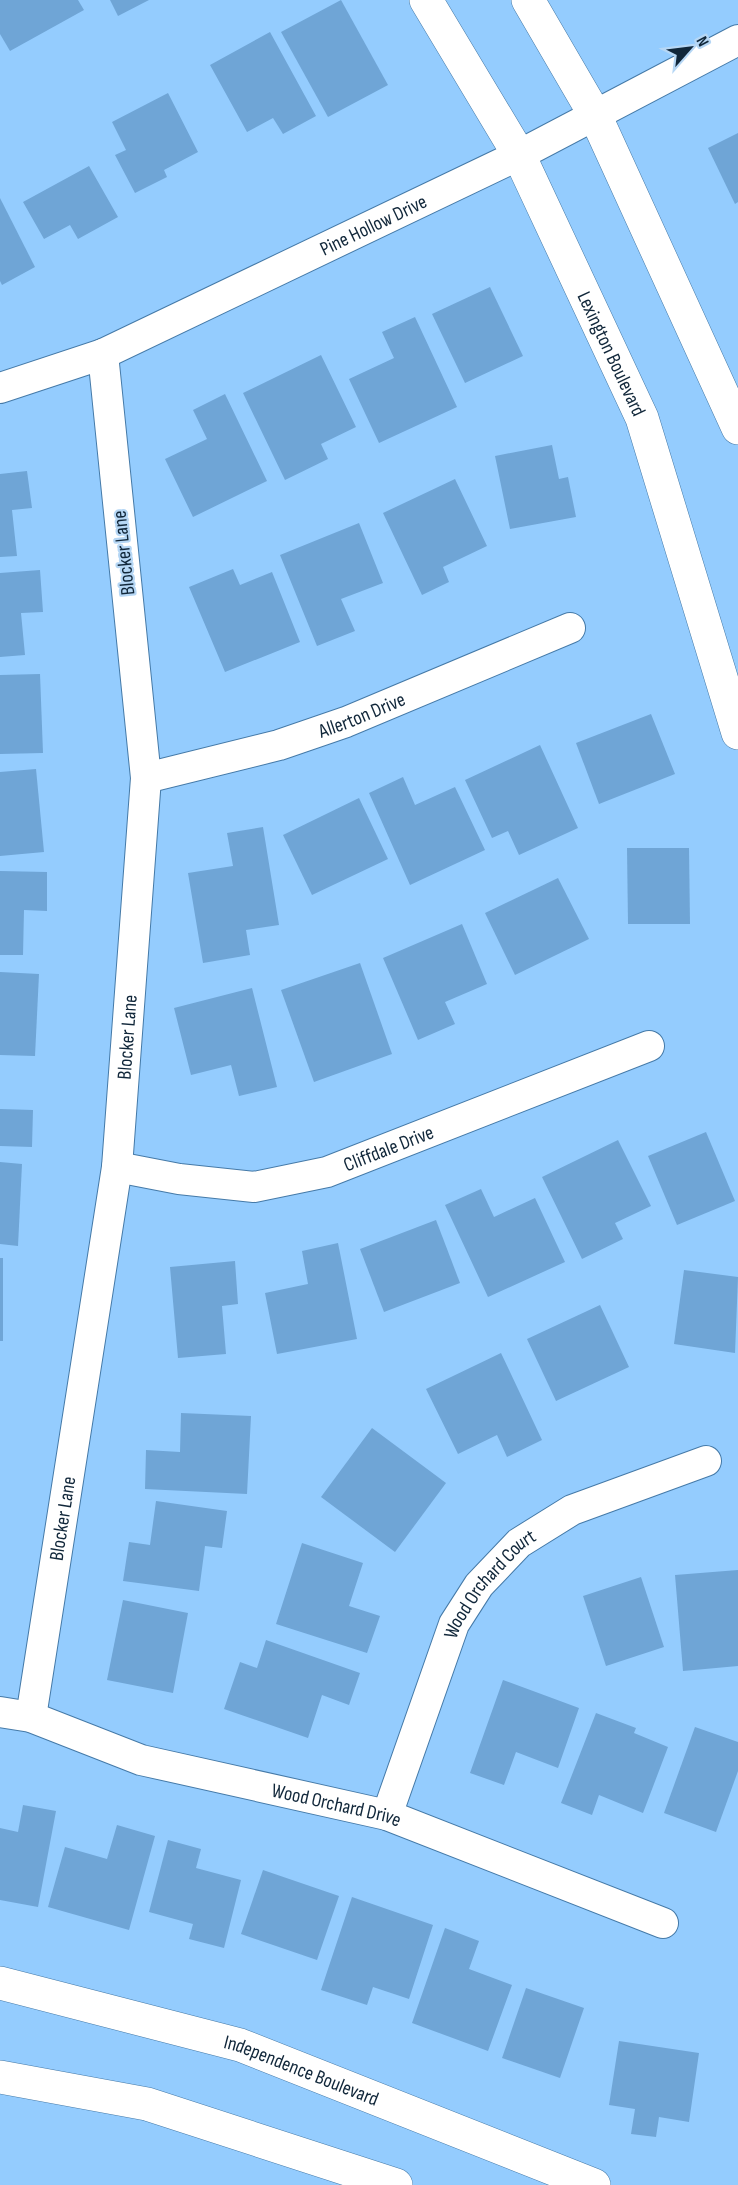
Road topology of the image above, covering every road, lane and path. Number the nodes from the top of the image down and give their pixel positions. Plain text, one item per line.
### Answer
1 (426, 0) edge
2 (528, 0) edge
3 (738, 40) edge
4 (595, 115) junction
5 (519, 155) junction
6 (103, 354) junction
7 (0, 387) edge
8 (738, 428) edge
9 (570, 628) dead end
10 (729, 675) edge
11 (738, 733) edge
12 (146, 778) junction
13 (649, 1046) dead end
14 (117, 1167) junction
15 (706, 1461) dead end
16 (0, 1712) edge
17 (31, 1717) junction
18 (387, 1815) junction
19 (663, 1923) dead end
20 (0, 1983) edge
21 (0, 2077) edge
22 (396, 2185) edge
23 (594, 2185) edge

1 - 5 street, Lexington Boulevard
2 - 4 street
3 - 4 street, Pine Hollow Drive
4 - 5 street, Pine Hollow Drive
4 - 8 street
5 - 6 street, Pine Hollow Drive
5 - 10 street, Lexington Boulevard
6 - 7 street, Pine Hollow Drive
6 - 12 street, Blocker Lane
9 - 12 street, Allerton Drive
10 - 11 street, Lexington Boulevard
12 - 14 street, Blocker Lane
13 - 14 street, Cliffdale Drive
14 - 17 street, Blocker Lane
15 - 18 street, Wood Orchard Court
16 - 17 street, Wood Orchard Drive
17 - 18 street, Wood Orchard Drive
18 - 19 street, Wood Orchard Drive
20 - 23 street, Independence Boulevard
21 - 22 street

